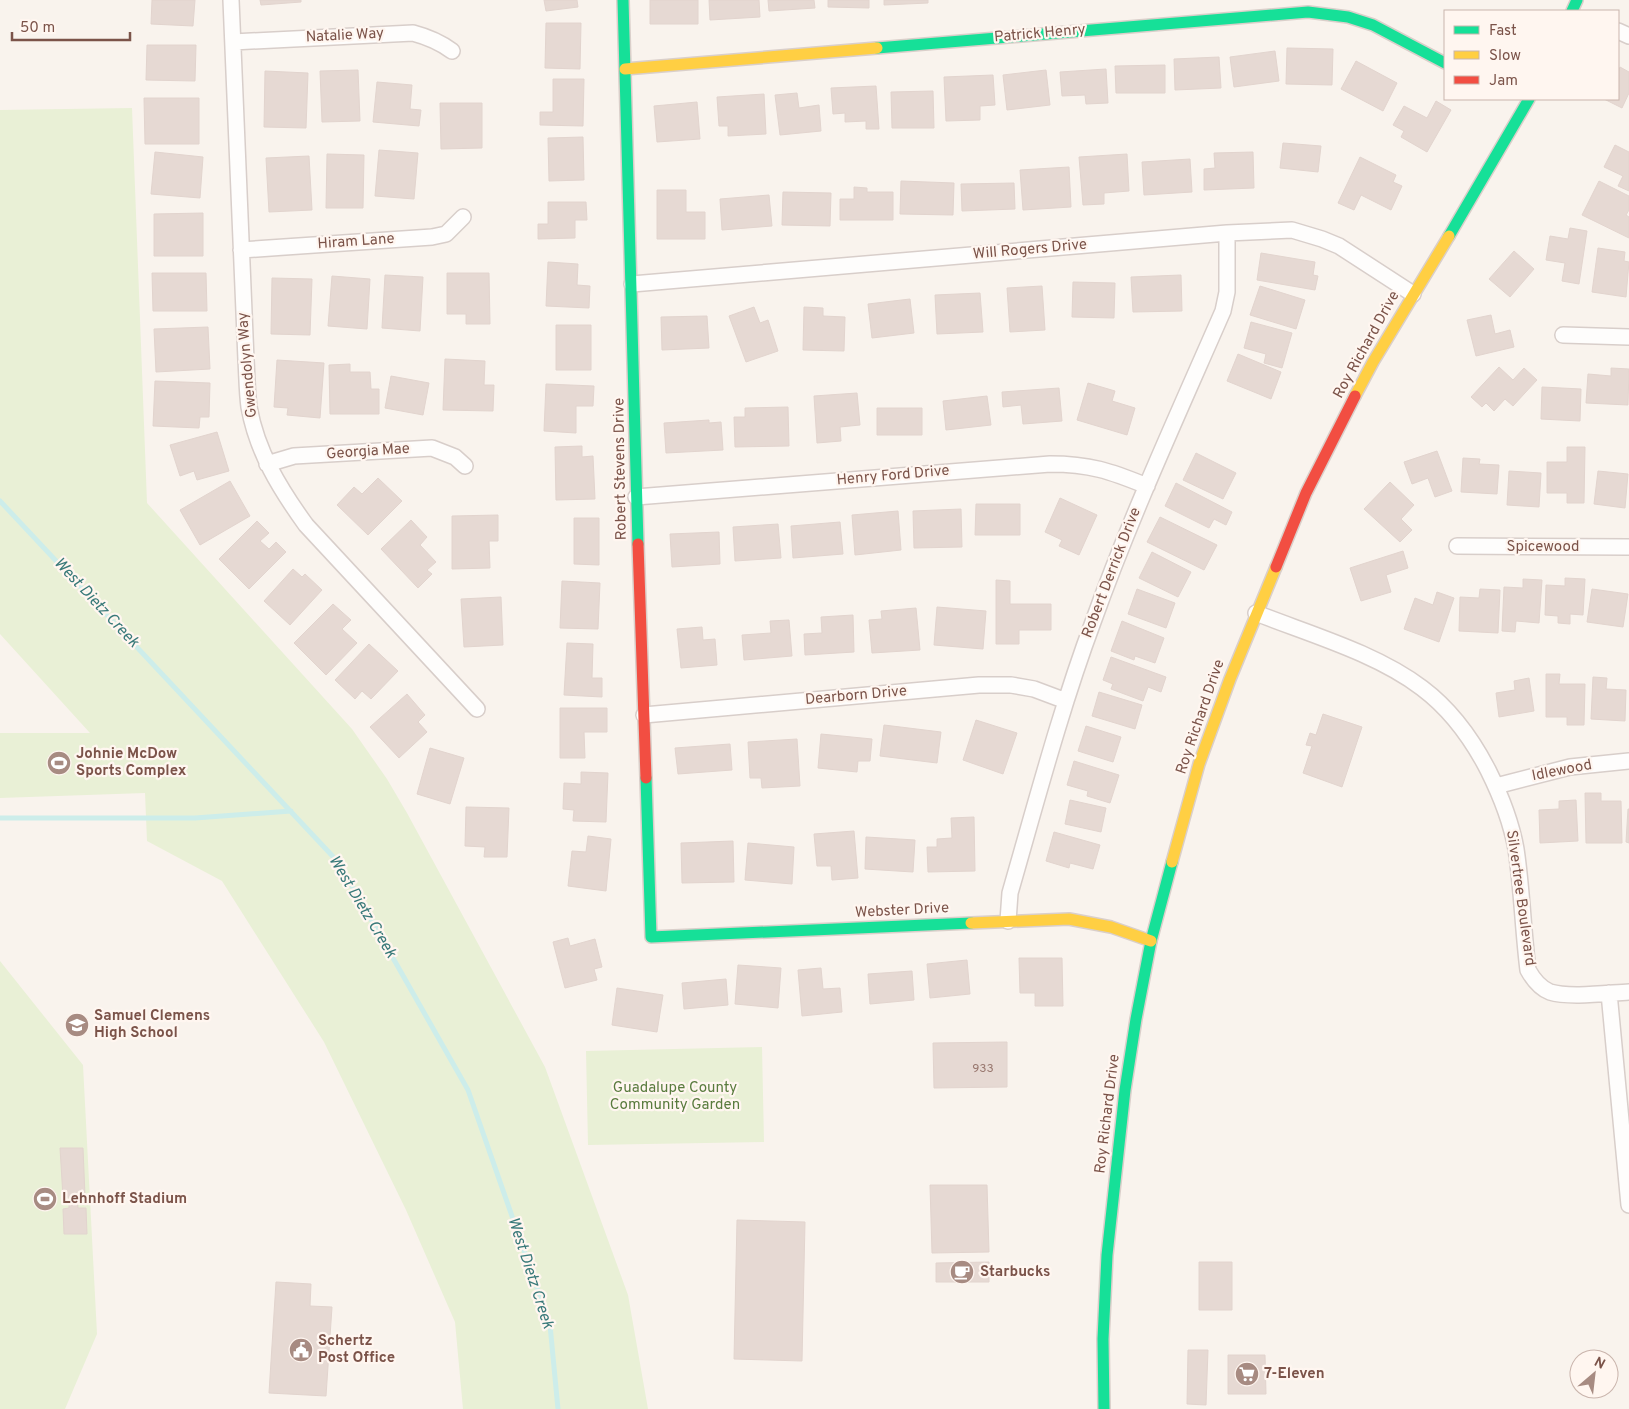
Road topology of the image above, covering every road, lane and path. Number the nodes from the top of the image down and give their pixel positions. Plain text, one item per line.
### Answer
1 (231, 0) edge
2 (623, 0) edge
3 (1308, 6) edge
4 (233, 42) junction
5 (452, 51) dead end
6 (1444, 62) edge
7 (624, 68) junction
8 (1522, 101) edge
9 (463, 217) dead end
10 (1227, 233) junction
11 (241, 250) junction
12 (632, 284) junction
13 (1413, 294) junction
14 (1564, 335) dead end
15 (1629, 337) edge
16 (267, 464) junction
17 (465, 466) dead end
18 (1147, 486) junction
19 (636, 497) junction
20 (1457, 546) dead end
21 (1629, 547) edge
22 (1256, 613) junction
23 (1066, 701) junction
24 (476, 708) dead end
25 (644, 715) junction
26 (1629, 761) edge
27 (1496, 786) junction
28 (1008, 921) junction
29 (651, 937) joint
30 (1151, 941) junction
31 (1629, 992) edge
32 (1608, 993) junction
33 (1629, 1196) edge
34 (1104, 1409) edge

1 - 4 street, Gwendolyn Way
2 - 7 street, Robert Stevens Drive
3 - 6 street, Patrick Henry
3 - 7 street, Patrick Henry
4 - 5 street, Natalie Way
4 - 11 street, Gwendolyn Way
7 - 12 street, Robert Stevens Drive
8 - 13 street, Roy Richard Drive
9 - 11 street, Hiram Lane
10 - 12 street, Will Rogers Drive
10 - 13 street, Will Rogers Drive
10 - 18 street, Robert Derrick Drive
11 - 16 street, Gwendolyn Way
12 - 19 street, Robert Stevens Drive
13 - 22 street, Roy Richard Drive
14 - 15 street
16 - 17 street, Georgia Mae
16 - 24 street, Gwendolyn Way
18 - 19 street, Henry Ford Drive
18 - 23 street, Robert Derrick Drive
19 - 25 street, Robert Stevens Drive
20 - 21 street, Spicewood
22 - 27 street, Silvertree Boulevard
22 - 30 street, Roy Richard Drive
23 - 25 street, Dearborn Drive
23 - 28 street, Robert Derrick Drive
25 - 29 street, Robert Stevens Drive
26 - 27 street, Idlewood
27 - 32 street, Silvertree Boulevard
28 - 29 street, Webster Drive
28 - 30 street, Webster Drive
30 - 34 street, Roy Richard Drive
31 - 32 street, Silvertree Boulevard
32 - 33 street

